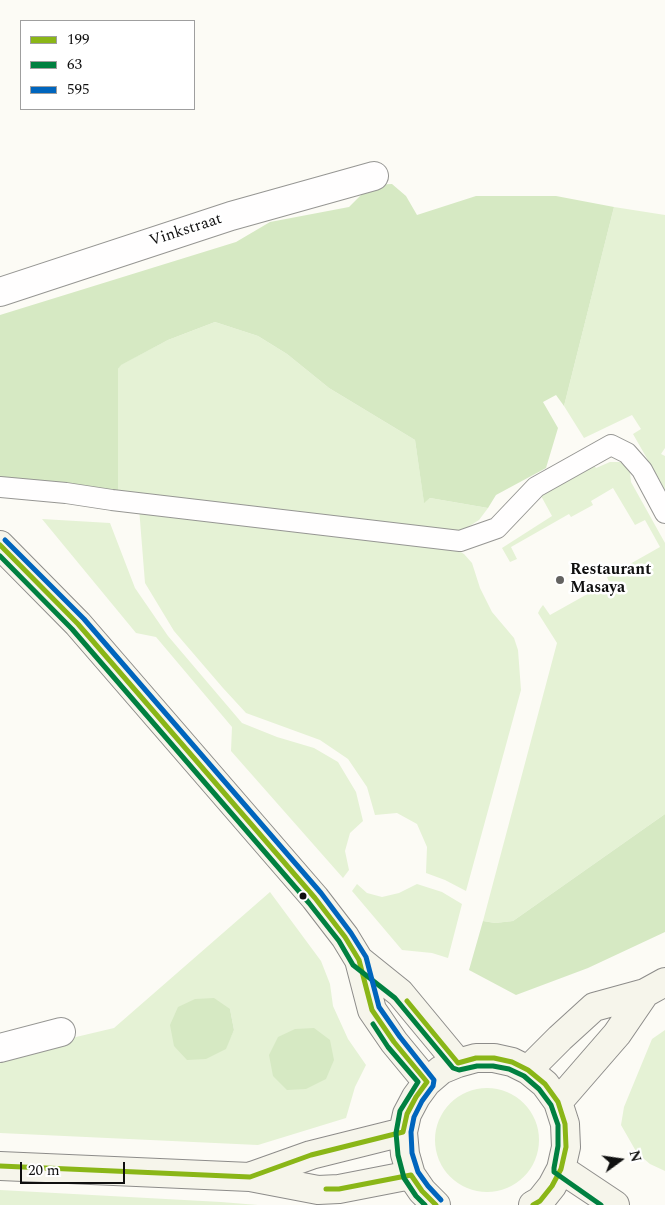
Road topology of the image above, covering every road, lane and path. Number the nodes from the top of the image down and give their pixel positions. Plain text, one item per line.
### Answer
1 (374, 176) dead end
2 (0, 292) edge
3 (0, 487) edge
4 (665, 513) edge
5 (0, 545) edge
6 (359, 960) junction
7 (655, 987) edge
8 (61, 1032) dead end
9 (0, 1048) edge
10 (458, 1062) junction
11 (528, 1070) junction
12 (427, 1082) junction
13 (558, 1102) junction
14 (404, 1132) junction
15 (0, 1166) edge
16 (562, 1169) junction
17 (411, 1175) junction
18 (250, 1177) junction
19 (540, 1204) edge
20 (436, 1205) edge
21 (615, 1205) edge

1 - 2 street, Vinkstraat
3 - 4 lane
5 - 6 street
6 - 10 street
6 - 12 street
7 - 11 street
7 - 13 street
8 - 9 street
10 - 11 street
10 - 12 street
11 - 13 street
12 - 14 street
13 - 16 street
14 - 17 street
14 - 18 street
15 - 18 street
16 - 19 street
16 - 21 street
17 - 18 street
17 - 20 street

